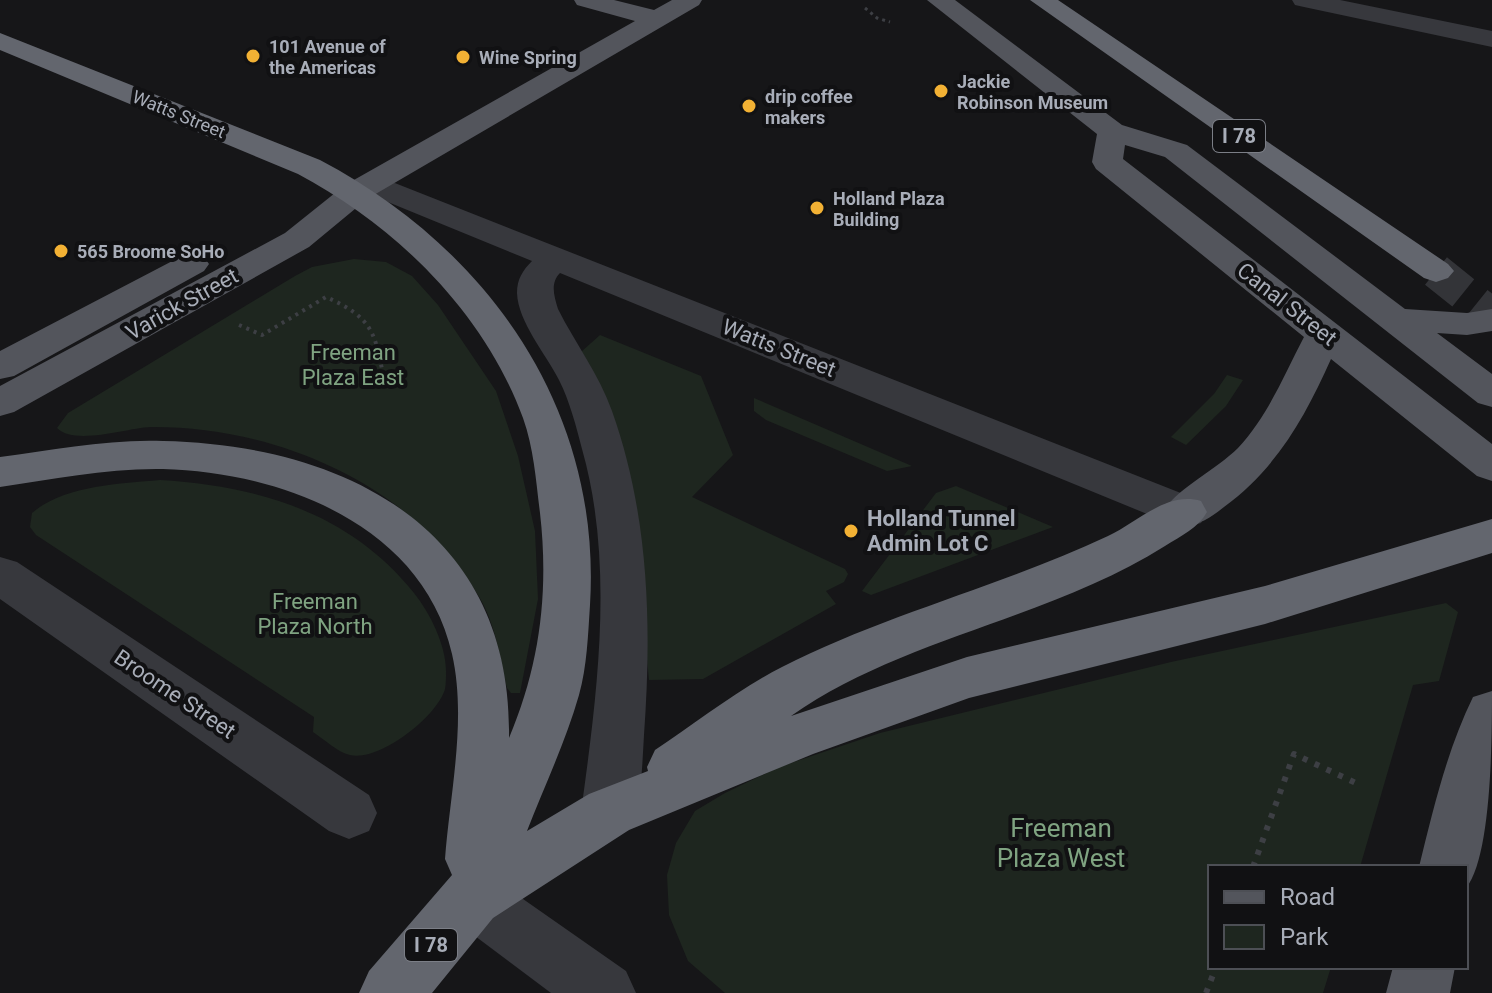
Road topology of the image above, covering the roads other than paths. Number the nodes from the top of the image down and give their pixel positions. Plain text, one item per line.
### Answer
1 (586, 0) edge
2 (690, 0) edge
3 (939, 0) edge
4 (1042, 0) edge
5 (1304, 0) edge
6 (657, 19) junction
7 (1492, 39) edge
8 (0, 41) edge
9 (1112, 131) junction
10 (364, 188) junction
11 (555, 258) junction
12 (1436, 271) tunnel mouth
13 (1392, 319) junction
14 (1492, 320) edge
15 (1324, 334) junction
16 (0, 367) edge
17 (1492, 394) edge
18 (0, 403) edge
19 (1492, 466) edge
20 (0, 472) edge
21 (1185, 512) junction
22 (1492, 536) edge
23 (0, 575) edge
24 (1492, 713) edge
25 (609, 812) junction
26 (349, 813) dead end
27 (1448, 865) edge
28 (472, 898) junction
29 (1424, 969) edge
30 (391, 993) edge
31 (604, 993) edge
32 (1418, 993) edge

1 - 6 main road
2 - 6 main road, Varick Street
3 - 9 main road
4 - 12 highway, I 78
5 - 7 street
6 - 10 main road, Varick Street
8 - 10 highway, Watts Street
9 - 13 main road
9 - 15 main road, Canal Street
10 - 11 street, Watts Street
10 - 16 main road, Varick Street
10 - 18 main road, Varick Street
10 - 28 highway
11 - 21 street, Watts Street
11 - 25 street
13 - 14 main road
13 - 17 main road
15 - 19 main road, Canal Street
15 - 21 main road
20 - 28 highway
21 - 25 highway
22 - 25 highway
23 - 26 street, Broome Street
24 - 27 main road
25 - 28 highway
28 - 30 highway, I 78
28 - 31 street
29 - 32 main road

